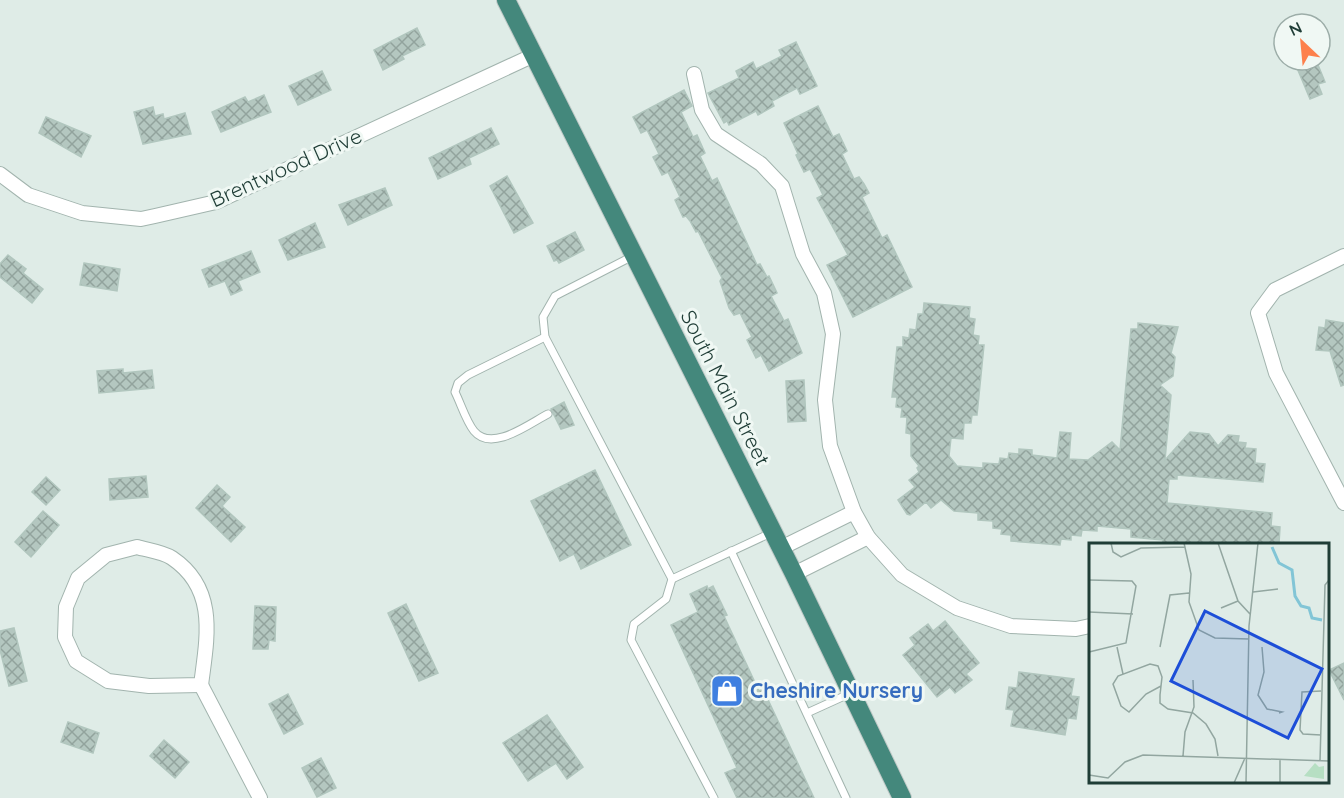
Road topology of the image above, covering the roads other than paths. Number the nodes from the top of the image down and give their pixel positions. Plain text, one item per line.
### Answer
1 (506, 0) edge
2 (532, 56) junction
3 (694, 75) dead end
4 (0, 174) edge
5 (633, 256) junction
6 (1344, 256) edge
7 (545, 337) junction
8 (548, 414) dead end
9 (1344, 503) edge
10 (854, 512) junction
11 (868, 537) junction
12 (777, 540) junction
13 (731, 551) junction
14 (795, 574) junction
15 (672, 579) junction
16 (1089, 626) edge
17 (201, 685) junction
18 (852, 692) junction
19 (807, 713) junction
20 (260, 798) edge
21 (714, 798) edge
22 (846, 798) edge
23 (902, 798) edge

1 - 2 highway, South Main Street
2 - 4 street, Brentwood Drive
2 - 5 highway, South Main Street
3 - 10 street
5 - 7 lane
5 - 12 highway, South Main Street
6 - 9 street
7 - 8 lane
7 - 15 lane
10 - 11 street
10 - 12 street
11 - 14 street
11 - 16 street
12 - 13 lane
12 - 14 highway, South Main Street
13 - 15 lane
13 - 19 lane
14 - 18 highway, South Main Street
15 - 21 lane
17 - 17 street
17 - 20 street
18 - 19 lane
18 - 23 highway, South Main Street
19 - 22 lane

